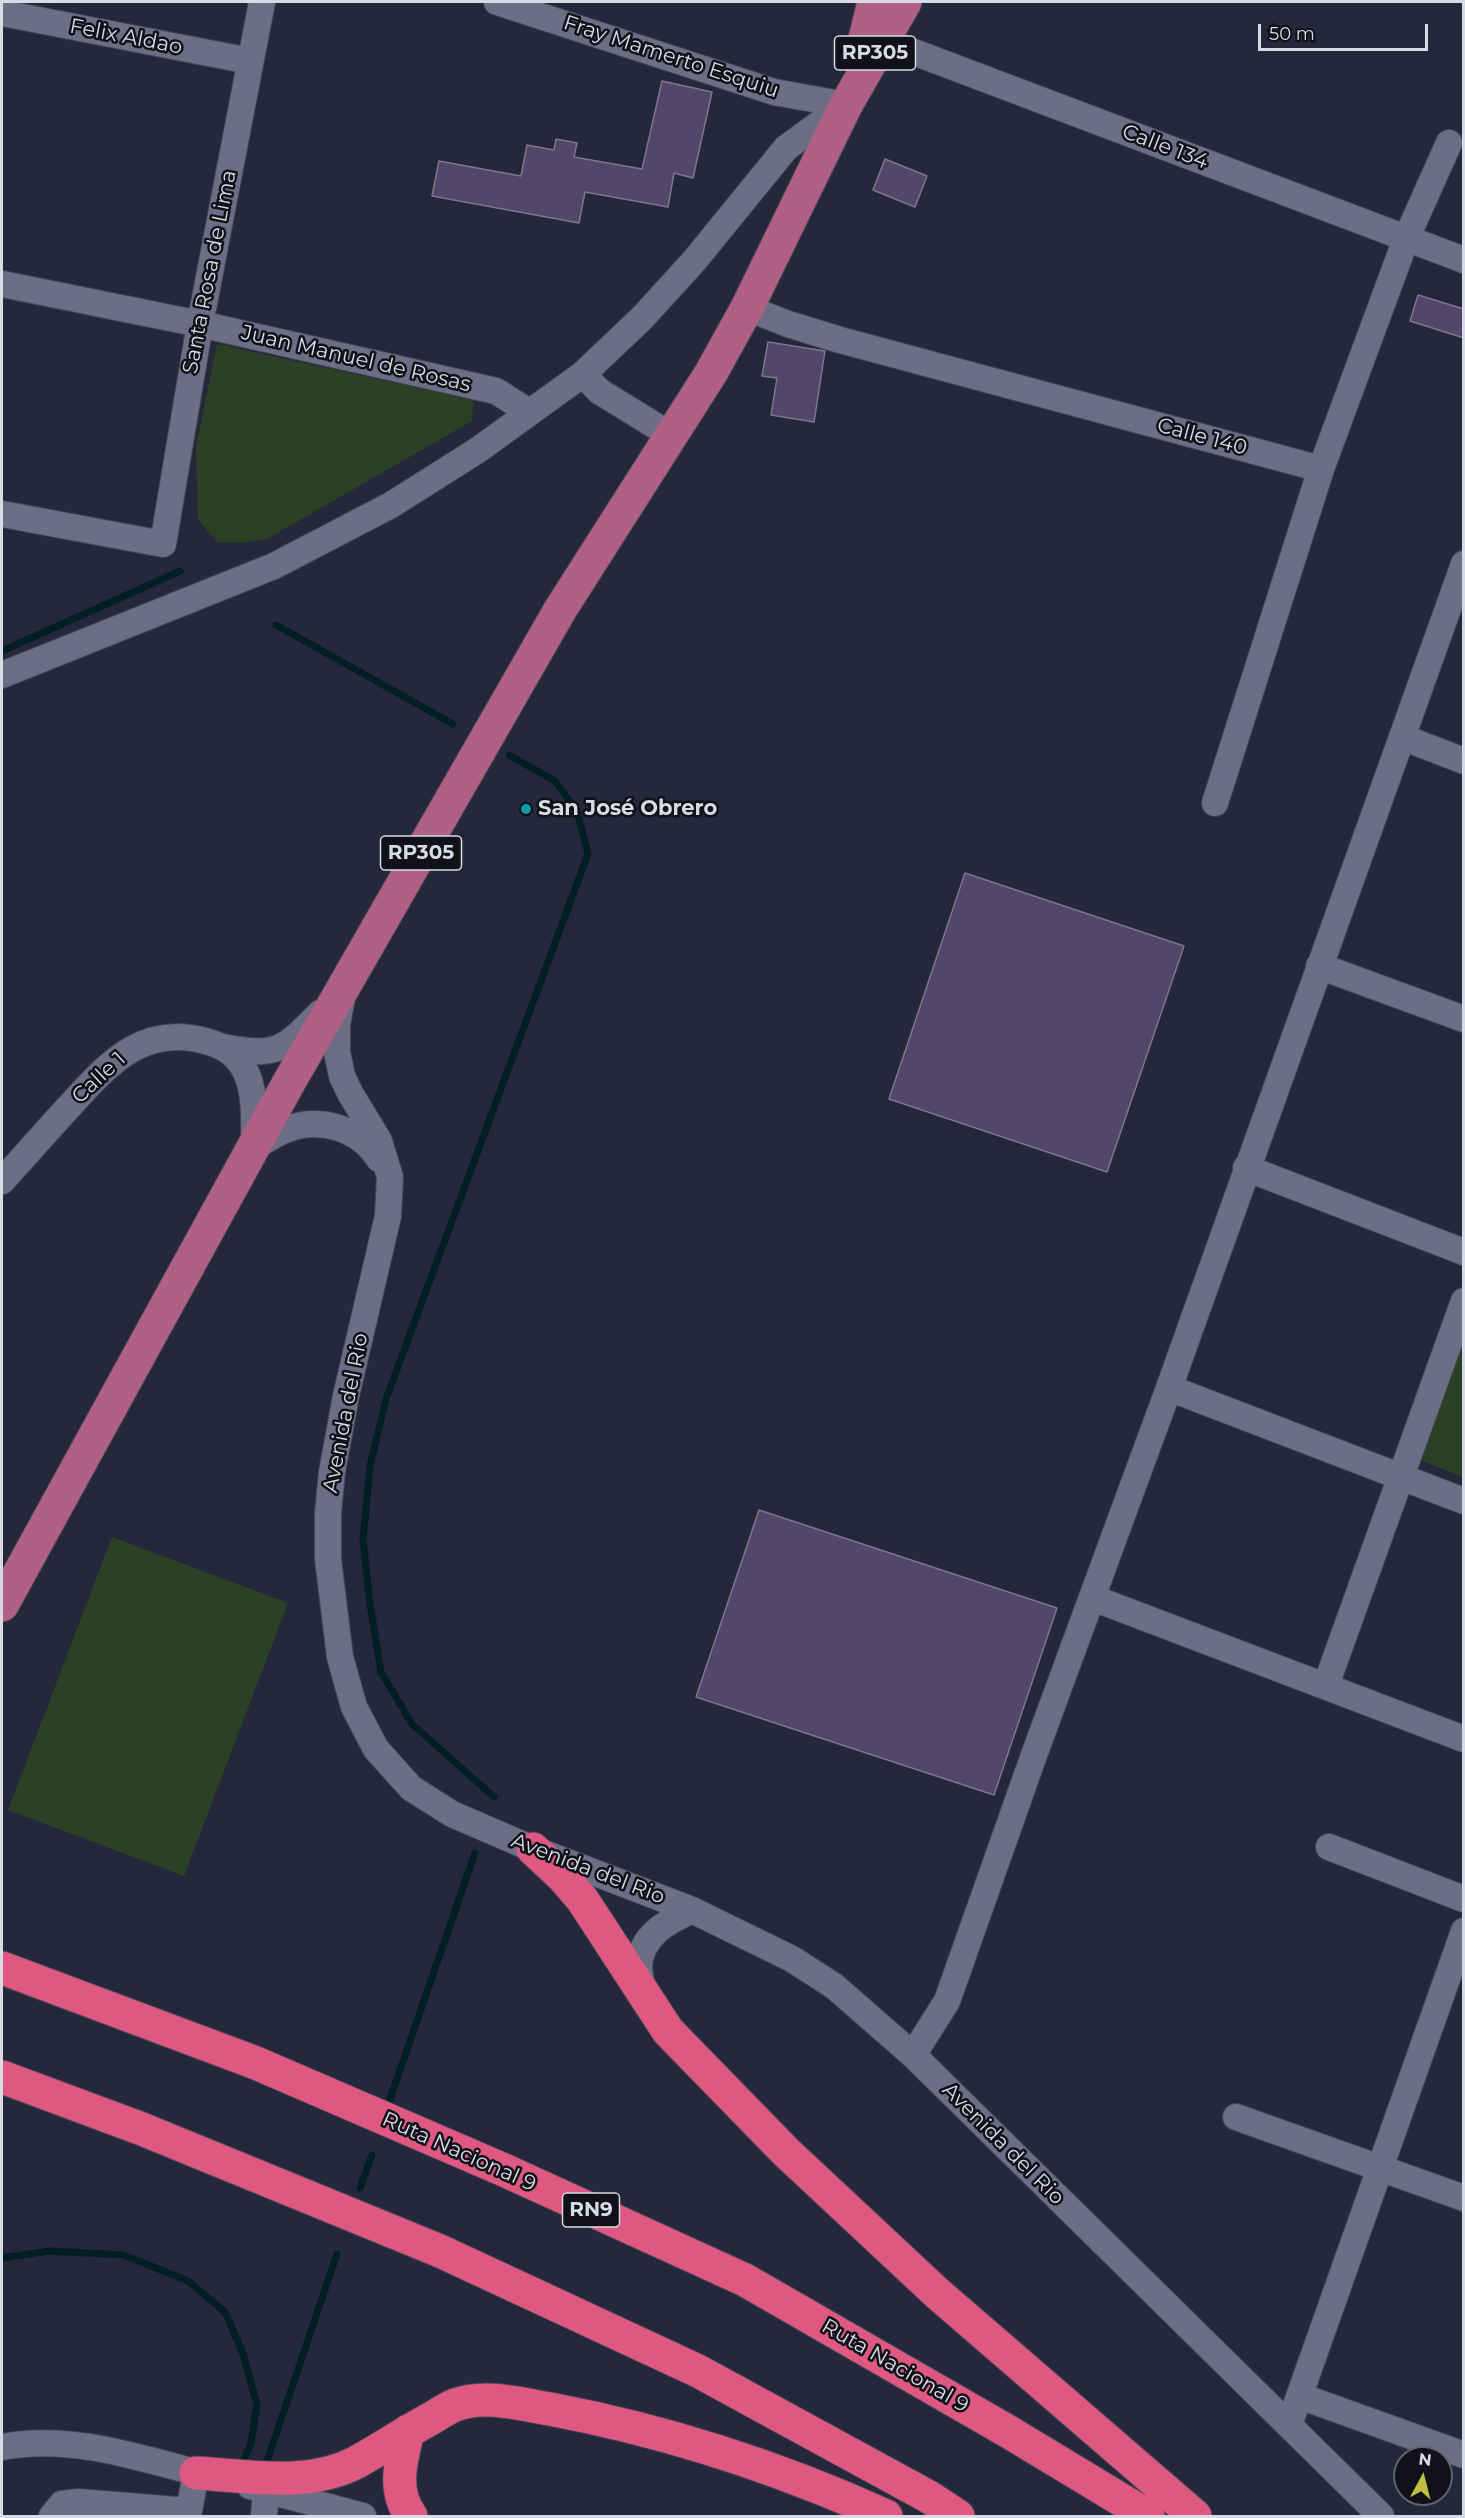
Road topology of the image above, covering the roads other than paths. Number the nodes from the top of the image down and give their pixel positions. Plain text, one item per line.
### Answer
1 (262, 2) edge
2 (497, 2) edge
3 (905, 2) edge
4 (2, 13) edge
5 (875, 23) edge
6 (250, 61) junction
7 (846, 105) junction
8 (1449, 143) dead end
9 (1406, 239) junction
10 (1464, 260) edge
11 (2, 284) edge
12 (747, 308) junction
13 (200, 324) junction
14 (583, 374) junction
15 (530, 412) junction
16 (672, 436) junction
17 (1321, 469) junction
18 (2, 514) edge
19 (1464, 564) edge
20 (2, 675) edge
21 (1402, 737) junction
22 (1464, 761) edge
23 (1215, 803) dead end
24 (1319, 966) junction
25 (344, 989) junction
26 (1464, 1019) edge
27 (223, 1047) junction
28 (254, 1147) junction
29 (1246, 1168) junction
30 (390, 1177) junction
31 (2, 1181) edge
32 (1464, 1252) edge
33 (1464, 1301) edge
34 (1169, 1388) junction
35 (1402, 1476) junction
36 (1464, 1501) edge
37 (1093, 1598) junction
38 (2, 1605) edge
39 (1326, 1685) junction
40 (1464, 1739) edge
41 (1329, 1847) dead end
42 (533, 1849) junction
43 (1464, 1899) edge
44 (692, 1910) junction
45 (1464, 1931) edge
46 (2, 1968) edge
47 (644, 1994) junction
48 (913, 2055) junction
49 (2, 2077) edge
50 (1236, 2117) dead end
51 (1380, 2168) junction
52 (1464, 2198) edge
53 (1300, 2396) junction
54 (1289, 2425) junction
55 (408, 2431) junction
56 (2, 2447) edge
57 (1464, 2455) edge
58 (196, 2473) junction
59 (267, 2490) junction
60 (189, 2514) edge
61 (52, 2517) edge
62 (264, 2517) edge
63 (363, 2517) edge
64 (411, 2517) edge
65 (886, 2517) edge
66 (958, 2517) edge
67 (1148, 2517) edge
68 (1195, 2517) edge
69 (1381, 2517) edge

1 - 6 street, Santa Rosa de Lima
2 - 7 street, Fray Mamerto Esquiu
3 - 5 main road, RP305
4 - 6 street, Felix Aldao
5 - 7 main road, RP305
5 - 9 street, Calle 134
6 - 13 street, Santa Rosa de Lima
7 - 12 main road, RP305
7 - 14 street
8 - 9 street
9 - 10 street, Calle 134
9 - 17 street
11 - 13 street, Juan Manuel de Rosas
12 - 16 main road, RP305
12 - 17 street, Calle 140
13 - 15 street, Juan Manuel de Rosas
13 - 18 street, Santa Rosa de Lima
14 - 15 street
14 - 16 street
15 - 20 street
16 - 25 main road, RP305
17 - 23 street
19 - 21 street
21 - 22 street
21 - 24 street
24 - 26 street
24 - 29 street
25 - 27 street, Calle 1
25 - 28 main road, RP305
25 - 30 street, Avenida del Rio
27 - 28 street
27 - 31 street, Calle 1
28 - 30 street
28 - 38 main road, RP305
29 - 32 street
29 - 34 street
30 - 42 street, Avenida del Rio
33 - 35 street
34 - 35 street
34 - 37 street
35 - 36 street
35 - 39 street
37 - 39 street
37 - 48 street
39 - 40 street
41 - 43 street
42 - 44 street, Avenida del Rio
42 - 47 highway
44 - 47 street
44 - 48 street, Avenida del Rio
45 - 51 street
46 - 67 highway, Ruta Nacional 9 / RN9
47 - 68 highway
48 - 54 street, Avenida del Rio
49 - 66 highway
50 - 51 street
51 - 52 street
51 - 53 street
53 - 54 street
53 - 57 street
54 - 69 street, Avenida del Rio
55 - 58 highway
55 - 64 highway
55 - 65 highway
56 - 58 street
58 - 59 street
58 - 60 street
59 - 62 street
59 - 63 street
60 - 61 street

